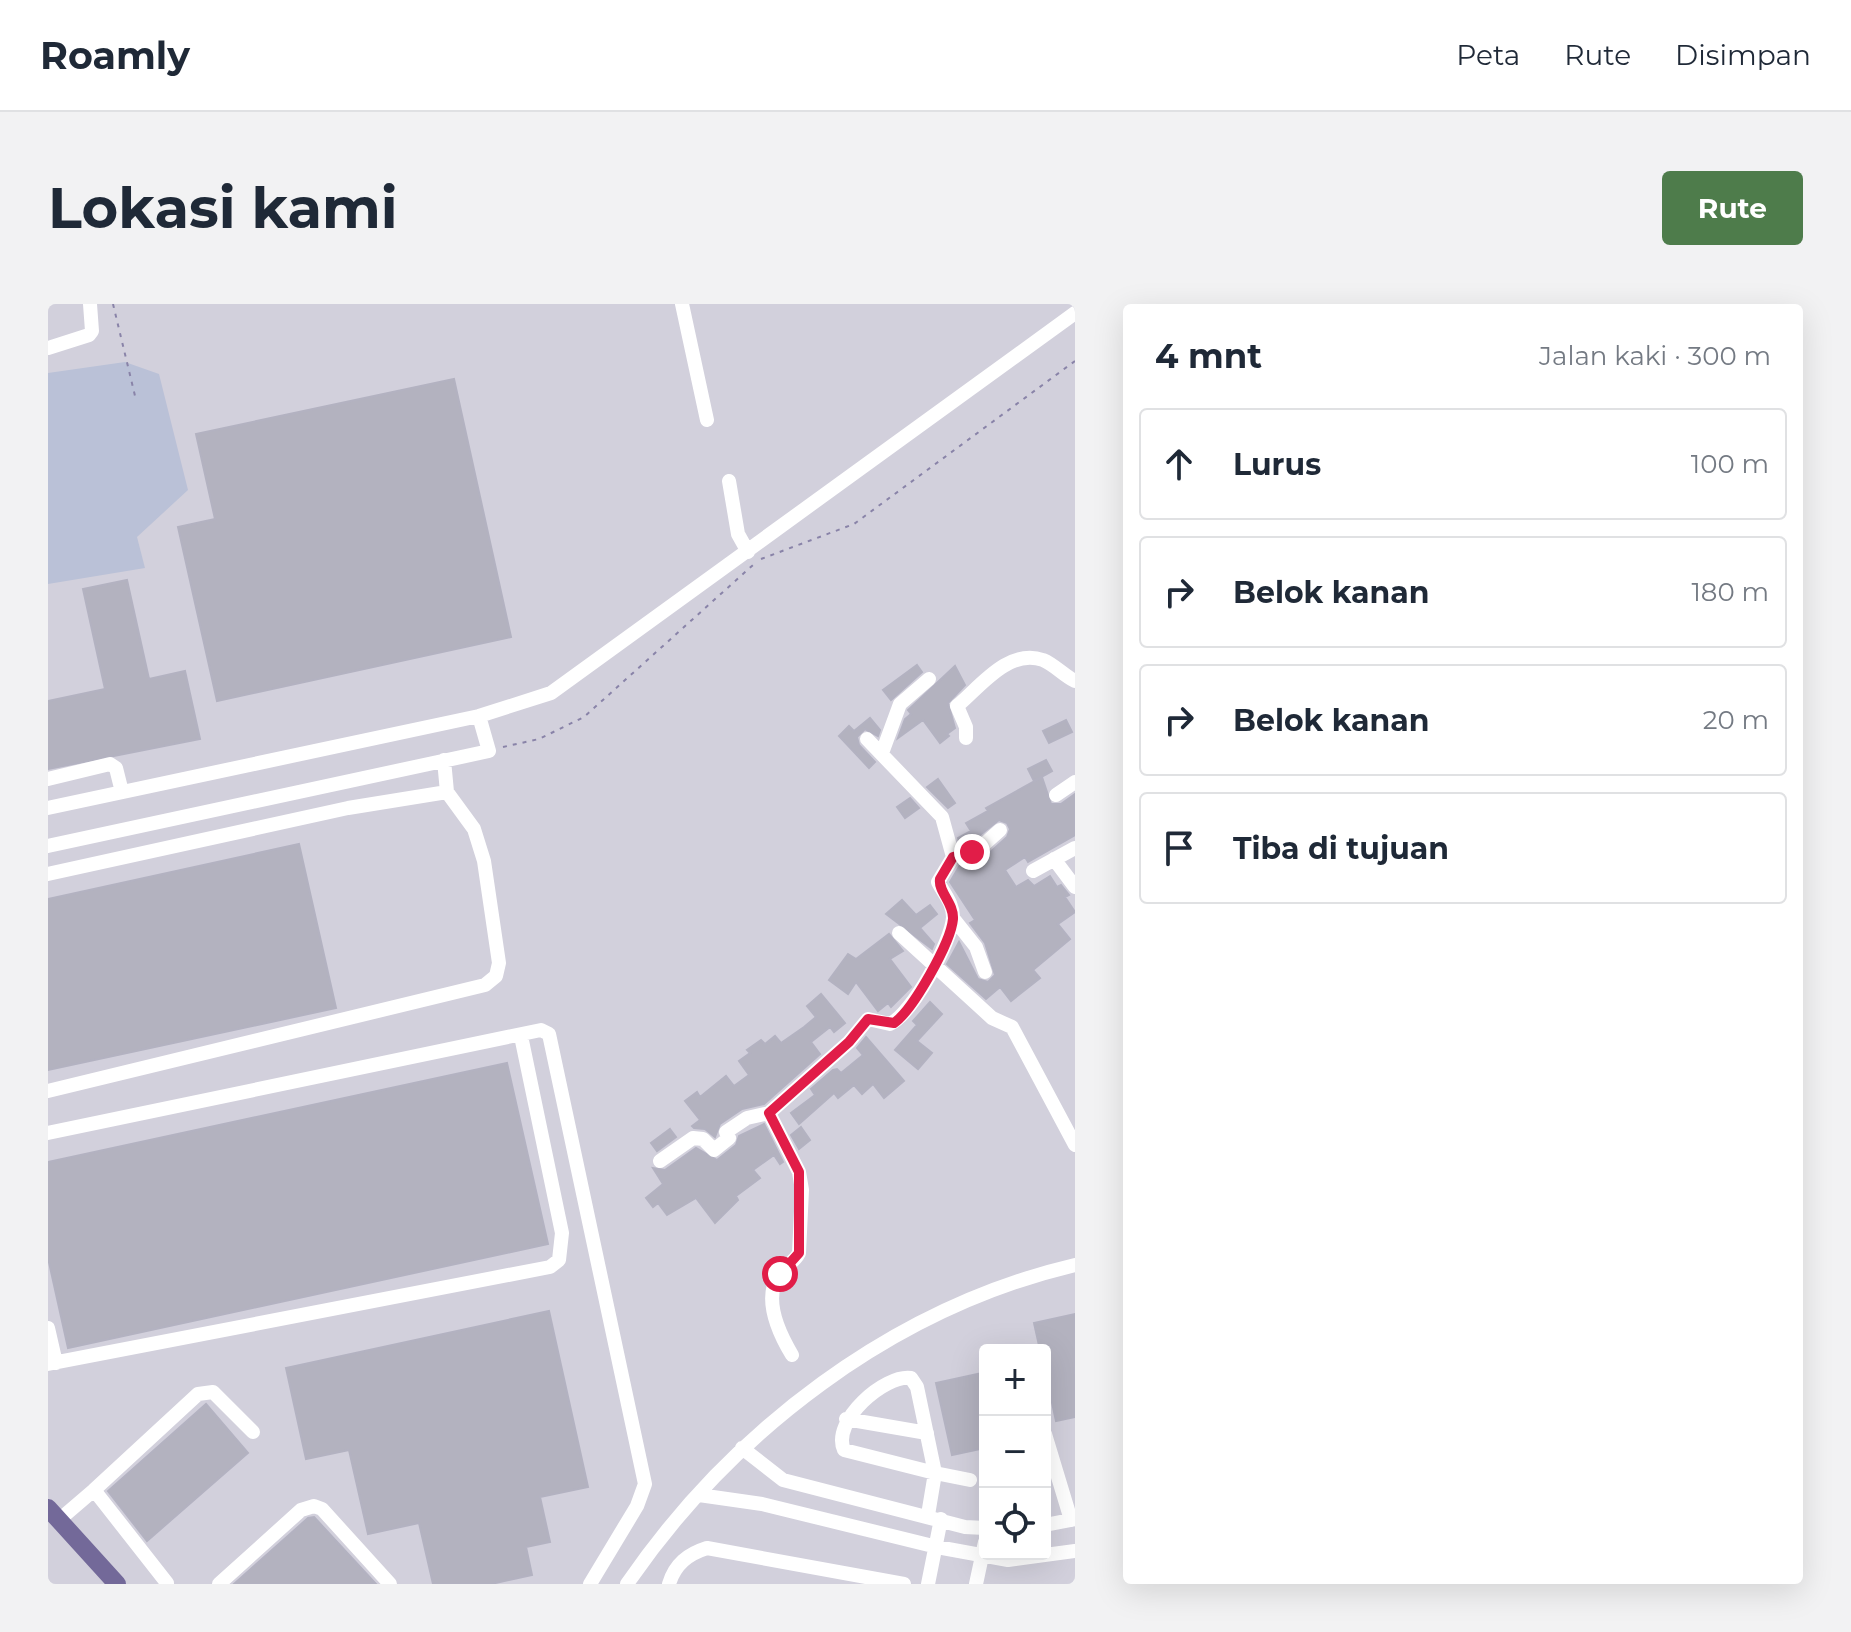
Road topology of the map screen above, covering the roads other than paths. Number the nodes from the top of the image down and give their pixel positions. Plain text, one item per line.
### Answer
1 (90, 304) edge
2 (682, 304) edge
3 (1075, 313) edge
4 (48, 348) edge
5 (707, 420) dead end
6 (729, 481) dead end
7 (748, 552) junction
8 (929, 679) dead end
9 (1075, 681) edge
10 (479, 716) junction
11 (966, 738) dead end
12 (867, 739) dead end
13 (882, 753) junction
14 (444, 760) junction
15 (48, 779) edge
16 (1075, 782) edge
17 (122, 792) junction
18 (447, 792) junction
19 (1056, 795) dead end
20 (48, 808) edge
21 (1000, 830) dead end
22 (48, 846) edge
23 (1075, 848) edge
24 (953, 857) junction
25 (1054, 859) junction
26 (1033, 871) dead end
27 (48, 874) edge
28 (1075, 887) edge
29 (951, 925) junction
30 (899, 933) dead end
31 (933, 965) junction
32 (985, 972) dead end
33 (521, 1036) junction
34 (48, 1091) edge
35 (769, 1113) junction
36 (48, 1133) edge
37 (1075, 1145) edge
38 (660, 1161) dead end
39 (1075, 1265) edge
40 (48, 1328) edge
41 (792, 1355) dead end
42 (52, 1363) edge
43 (846, 1419) junction
44 (253, 1432) dead end
45 (927, 1433) junction
46 (742, 1448) junction
47 (1051, 1453) edge
48 (935, 1473) junction
49 (1075, 1479) edge
50 (970, 1480) dead end
51 (1060, 1482) junction
52 (94, 1490) junction
53 (699, 1495) junction
54 (54, 1514) edge
55 (934, 1517) junction
56 (1073, 1519) edge
57 (1051, 1524) edge
58 (979, 1527) edge
59 (937, 1547) junction
60 (979, 1548) edge
61 (1075, 1551) edge
62 (1051, 1554) edge
63 (981, 1560) edge
64 (167, 1583) edge
65 (117, 1584) edge
66 (219, 1584) edge
67 (390, 1584) edge
68 (590, 1584) edge
69 (627, 1584) edge
70 (669, 1584) edge
71 (904, 1584) edge
72 (928, 1584) edge
73 (976, 1584) edge

1 - 4 street
2 - 5 street
3 - 7 street
6 - 7 street
7 - 10 street
8 - 13 street
9 - 11 street
10 - 14 street
10 - 17 street
12 - 13 street
13 - 24 street
14 - 18 street
14 - 22 street
15 - 17 street
16 - 19 street
17 - 20 street
18 - 27 street
18 - 34 street
21 - 24 street
23 - 25 street
24 - 29 street
25 - 26 street
25 - 28 street
29 - 31 street
29 - 32 street
30 - 31 street
31 - 35 street
31 - 37 street
33 - 36 street
33 - 42 street
33 - 68 street
35 - 38 street
35 - 41 street
39 - 46 street
40 - 42 street
43 - 45 street
43 - 45 street
43 - 48 street
44 - 52 street
45 - 48 street
46 - 53 street
46 - 55 street
47 - 51 street
48 - 50 street
48 - 55 street
49 - 51 street
51 - 56 street
52 - 54 street
52 - 64 street
53 - 59 street
53 - 69 street
54 - 65 main road
55 - 58 street
55 - 59 street
56 - 57 street
59 - 60 street
59 - 72 street
61 - 62 street
63 - 73 street
66 - 67 street
70 - 71 street

